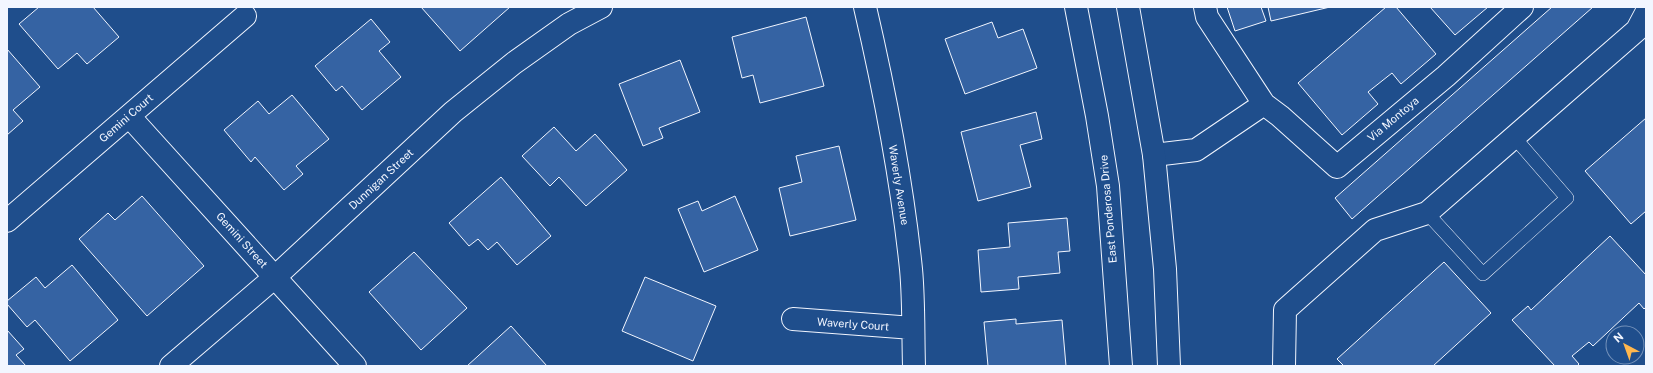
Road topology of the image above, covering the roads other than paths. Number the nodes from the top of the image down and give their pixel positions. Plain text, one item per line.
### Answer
1 (601, 7) edge
2 (865, 7) edge
3 (1076, 7) edge
4 (1128, 7) edge
5 (1205, 7) edge
6 (1522, 7) edge
7 (1646, 13) edge
8 (245, 16) dead end
9 (1264, 104) junction
10 (129, 116) junction
11 (1514, 138) junction
12 (1154, 155) junction
13 (1427, 213) junction
14 (7, 221) edge
15 (275, 277) junction
16 (793, 319) dead end
17 (913, 328) junction
18 (171, 366) edge
19 (355, 366) edge
20 (914, 366) edge
21 (1120, 366) edge
22 (1169, 366) edge
23 (1284, 366) edge

1 - 15 street, Dunnigan Street
2 - 17 street, Waverly Avenue
3 - 21 street, East Ponderosa Drive
4 - 12 street
5 - 9 street, Via Montoya
6 - 9 street, Via Montoya
7 - 11 street
8 - 10 street, Gemini Court
9 - 12 street
10 - 14 street, Gemini Court
10 - 15 street, Gemini Street
11 - 13 street
11 - 13 lane
12 - 22 street
13 - 23 street
15 - 18 street, Dunnigan Street
15 - 19 street, Gemini Street
16 - 17 street, Waverly Court
17 - 20 street, Waverly Avenue

